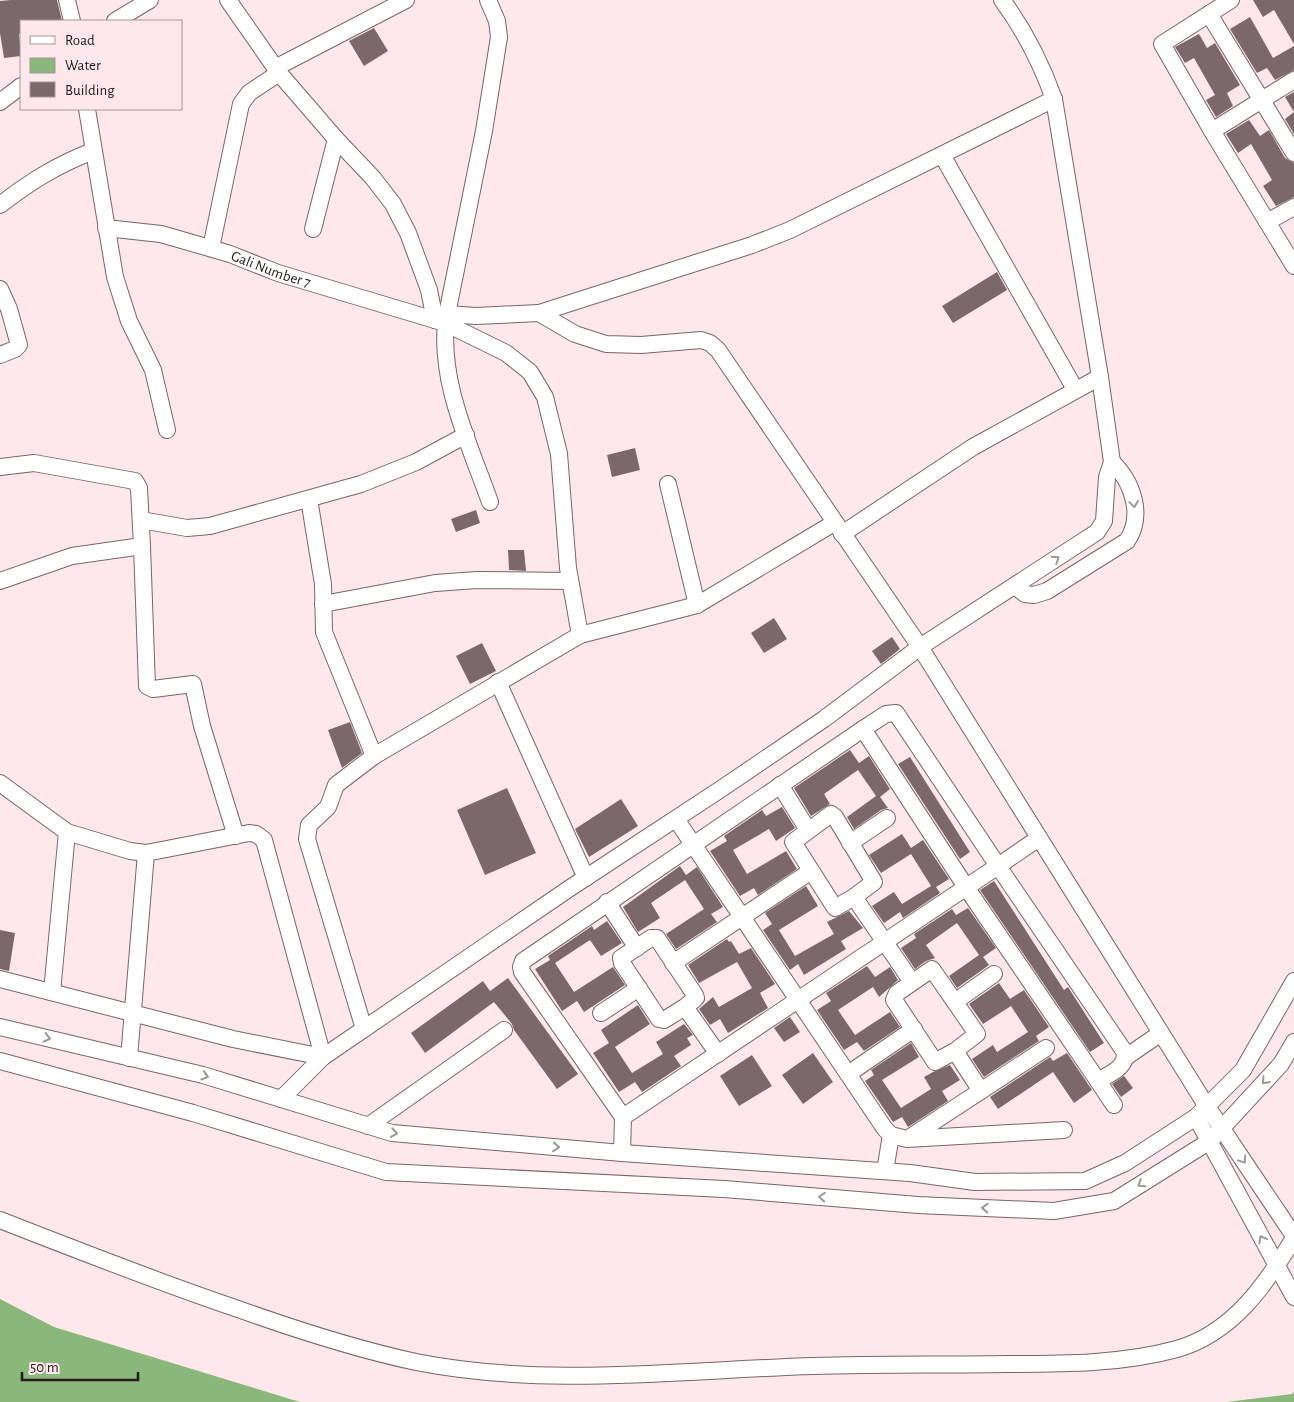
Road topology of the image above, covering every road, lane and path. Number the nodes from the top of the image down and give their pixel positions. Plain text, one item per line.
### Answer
1 (67, 0) edge
2 (150, 0) edge
3 (228, 0) edge
4 (406, 0) edge
5 (1002, 0) edge
6 (1231, 0) edge
7 (490, 1) edge
8 (1209, 14) junction
9 (72, 20) edge
10 (117, 20) edge
11 (277, 70) junction
12 (1294, 80) edge
13 (20, 87) edge
14 (1054, 99) junction
15 (1262, 100) junction
16 (0, 102) edge
17 (87, 110) edge
18 (1212, 131) junction
19 (336, 139) junction
20 (94, 151) junction
21 (1294, 154) edge
22 (942, 155) junction
23 (0, 205) edge
24 (1294, 207) edge
25 (1268, 222) junction
26 (106, 228) junction
27 (313, 229) dead end
28 (211, 248) junction
29 (1294, 266) edge
30 (0, 289) edge
31 (539, 313) junction
32 (442, 319) junction
33 (0, 355) edge
34 (1100, 376) junction
35 (1075, 389) junction
36 (167, 430) dead end
37 (466, 435) junction
38 (1112, 462) junction
39 (0, 467) edge
40 (668, 484) dead end
41 (309, 499) junction
42 (490, 502) dead end
43 (141, 520) junction
44 (838, 529) junction
45 (142, 546) junction
46 (0, 581) edge
47 (570, 581) junction
48 (1015, 586) junction
49 (323, 604) junction
50 (697, 605) junction
51 (580, 635) junction
52 (920, 647) junction
53 (498, 682) junction
54 (863, 729) junction
55 (374, 756) junction
56 (0, 783) edge
57 (780, 785) junction
58 (887, 818) dead end
59 (676, 819) junction
60 (808, 830) junction
61 (67, 832) junction
62 (236, 836) junction
63 (1039, 838) junction
64 (850, 843) junction
65 (692, 844) junction
66 (146, 853) junction
67 (998, 866) junction
68 (812, 871) junction
69 (586, 878) junction
70 (966, 887) junction
71 (854, 897) junction
72 (607, 902) junction
73 (741, 917) junction
74 (884, 942) junction
75 (637, 948) junction
76 (673, 963) junction
77 (994, 974) dead end
78 (0, 979) edge
79 (1294, 981) edge
80 (912, 982) junction
81 (639, 988) junction
82 (52, 992) junction
83 (798, 1001) junction
84 (956, 1001) junction
85 (685, 1007) junction
86 (134, 1012) junction
87 (601, 1013) dead end
88 (0, 1026) edge
89 (364, 1029) junction
90 (504, 1030) dead end
91 (914, 1030) junction
92 (1162, 1034) junction
93 (1294, 1042) edge
94 (1046, 1048) dead end
95 (955, 1051) junction
96 (718, 1054) junction
97 (323, 1057) junction
98 (1126, 1057) junction
99 (129, 1058) junction
100 (0, 1061) edge
101 (848, 1074) junction
102 (1098, 1081) junction
103 (981, 1091) junction
104 (281, 1099) junction
105 (1114, 1105) dead end
106 (1201, 1111) junction
107 (624, 1117) junction
108 (368, 1126) junction
109 (1064, 1130) dead end
110 (1216, 1135) junction
111 (899, 1137) junction
112 (622, 1153) junction
113 (885, 1171) junction
114 (0, 1220) edge
115 (1294, 1237) edge
116 (1277, 1266) junction
117 (1294, 1297) edge

1 - 9 street
2 - 10 street
3 - 11 street
4 - 11 street
5 - 14 street
6 - 8 street
7 - 32 street
8 - 15 street
8 - 18 street
11 - 19 street
11 - 28 street
12 - 15 street
13 - 16 street
14 - 22 street
14 - 34 street
15 - 18 street
15 - 21 street
17 - 20 street
18 - 25 street
19 - 27 street
19 - 32 street
20 - 23 street
20 - 26 street
22 - 31 street
22 - 35 street
24 - 25 street
25 - 29 street
26 - 28 street, Gali Number 7
26 - 36 street
28 - 32 street, Gali Number 7
30 - 33 street
31 - 32 street
31 - 44 street
32 - 37 street
32 - 47 street
34 - 35 street
34 - 38 street
35 - 44 street
37 - 41 street
37 - 42 street
48 -> 38 street
38 -> 48 street
39 - 43 street
40 - 50 street
41 - 43 street
41 - 49 street
43 - 45 street
44 - 50 street
44 - 52 street
45 - 46 street
45 - 62 street
47 - 49 street
47 - 51 street
48 - 52 street
49 - 55 street
50 - 51 street
51 - 53 street
52 - 59 street
52 - 63 street
53 - 55 street
53 - 69 street
54 - 57 street
54 - 67 street
54 - 70 street
55 - 89 street
56 - 61 street
57 - 60 street
57 - 65 street
58 - 64 street
59 - 65 street
59 - 69 street
60 - 64 street
60 - 68 street
61 - 66 street
61 - 82 street
62 - 66 street
62 - 97 street
63 - 67 street
63 - 92 street
64 - 71 street
65 - 72 street
65 - 73 street
66 - 86 street
67 - 70 street
67 - 98 street
68 - 71 street
68 - 73 street
69 - 89 street
70 - 74 street
70 - 102 street
71 - 74 street
72 - 75 street
72 - 107 street
73 - 76 street
73 - 83 street
74 - 80 street
74 - 83 street
75 - 76 street
75 - 81 street
76 - 85 street
77 - 84 street
78 - 82 street
79 - 106 street
80 - 84 street
80 - 91 street
81 - 85 street
81 - 87 street
82 - 86 street
83 - 96 street
83 - 101 street
84 - 95 street
85 - 96 street
86 - 97 street
86 - 99 street
88 -> 99 street
89 - 97 street
90 - 108 street
91 - 95 street
91 - 101 street
92 - 98 street
92 - 106 street
93 -> 110 street
94 - 103 street
95 - 103 street
96 - 107 street
97 - 104 street
98 - 102 street
99 -> 104 street
110 -> 100 street
101 - 111 street
102 - 105 street
103 - 111 street
104 - 108 street
106 - 110 street
106 - 113 street
107 - 112 street
108 -> 112 street
109 - 111 street
110 -> 115 street
116 -> 110 street
111 - 113 street
112 - 113 street
114 - 116 street
115 - 116 street
116 - 117 street

